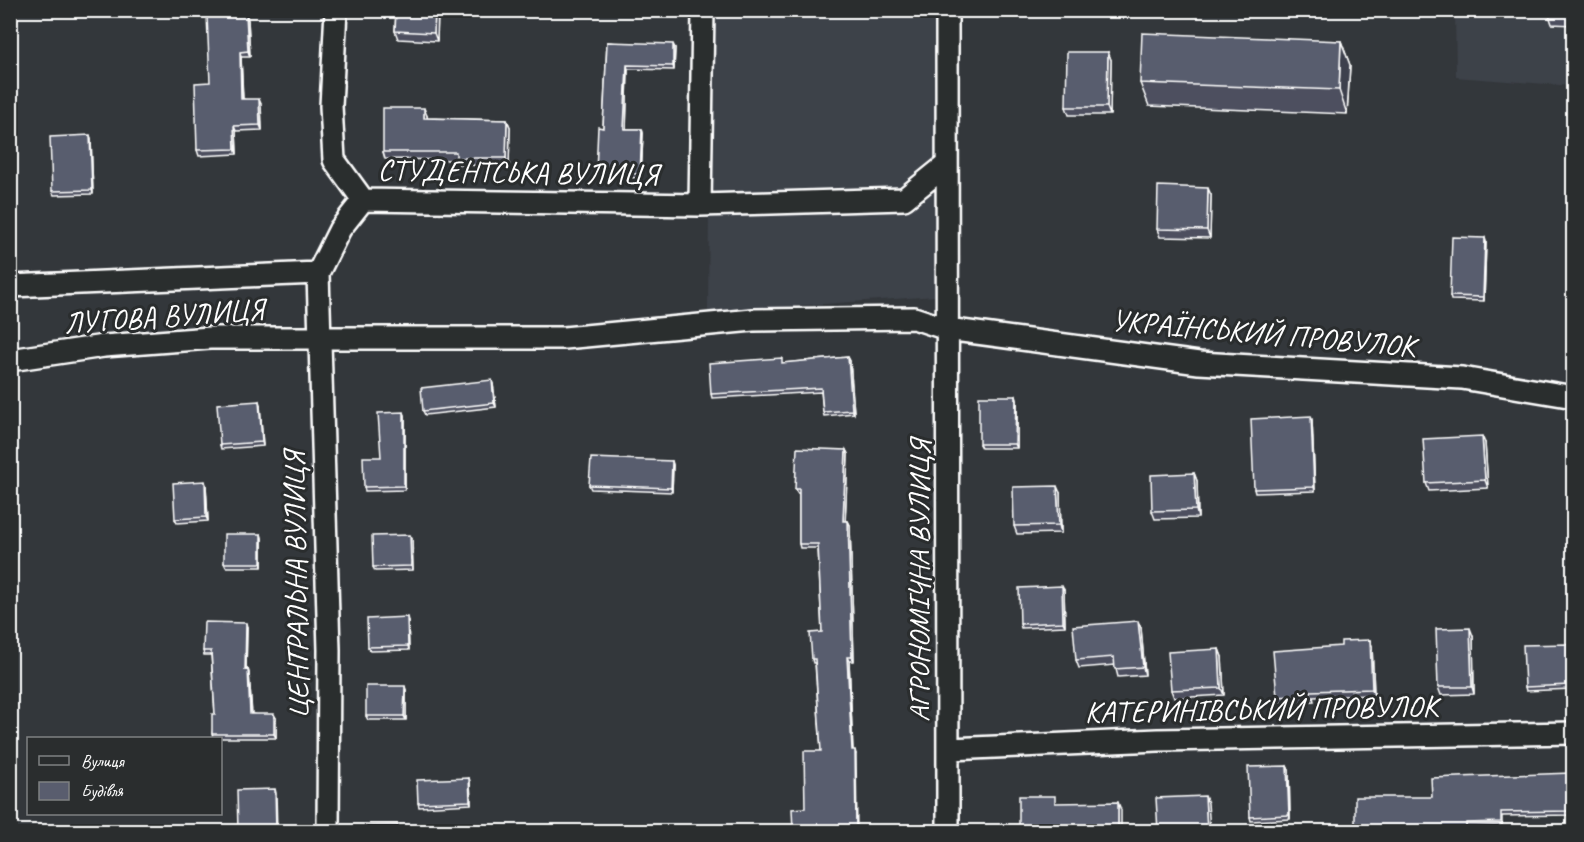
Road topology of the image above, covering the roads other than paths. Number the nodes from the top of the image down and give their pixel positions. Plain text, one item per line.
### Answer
1 (336, 10) edge
2 (703, 10) edge
3 (947, 10) edge
4 (946, 165) junction
5 (363, 200) junction
6 (700, 205) junction
7 (318, 273) junction
8 (10, 286) edge
9 (947, 329) junction
10 (321, 337) junction
11 (10, 360) edge
12 (1574, 397) edge
13 (1574, 733) edge
14 (949, 749) junction
15 (328, 831) edge
16 (948, 831) edge

1 - 5 street
2 - 6 street
3 - 4 street, АГРОНОМІЧНА ВУЛИЦЯ
4 - 6 street, СТУДЕНТСЬКА ВУЛИЦЯ
4 - 9 street, АГРОНОМІЧНА ВУЛИЦЯ
5 - 6 street, СТУДЕНТСЬКА ВУЛИЦЯ
5 - 7 street, СТУДЕНТСЬКА ВУЛИЦЯ
7 - 8 street
7 - 10 street, ЦЕНТРАЛЬНА ВУЛИЦЯ
9 - 10 street, УКРАЇНСЬКИЙ ПРОВУЛОК
9 - 12 street, УКРАЇНСЬКИЙ ПРОВУЛОК
9 - 14 street, АГРОНОМІЧНА ВУЛИЦЯ
10 - 11 street, ЛУГОВА ВУЛИЦЯ
10 - 15 street, ЦЕНТРАЛЬНА ВУЛИЦЯ
13 - 14 street, КАТЕРИНІВСЬКИЙ ПРОВУЛОК
14 - 16 street, АГРОНОМІЧНА ВУЛИЦЯ

